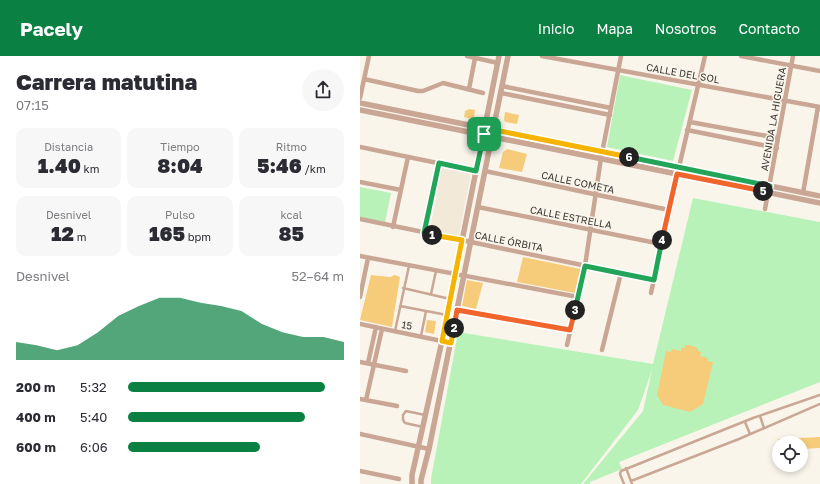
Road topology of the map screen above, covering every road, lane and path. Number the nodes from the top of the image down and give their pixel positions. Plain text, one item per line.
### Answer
1 (369, 56) edge
2 (467, 56) edge
3 (499, 56) edge
4 (508, 56) edge
5 (542, 56) edge
6 (621, 56) edge
7 (705, 56) edge
8 (741, 56) edge
9 (793, 56) edge
10 (548, 57) edge
11 (475, 58) junction
12 (498, 63) junction
13 (791, 66) junction
14 (618, 70) junction
15 (820, 71) edge
16 (364, 79) junction
17 (698, 85) junction
18 (502, 86) junction
19 (469, 89) junction
20 (484, 93) dead end
21 (501, 93) junction
22 (542, 94) junction
23 (360, 98) edge
24 (540, 101) junction
25 (785, 101) junction
26 (360, 103) edge
27 (819, 107) edge
28 (611, 108) junction
29 (360, 110) edge
30 (610, 115) junction
31 (690, 122) junction
32 (485, 128) junction
33 (493, 129) junction
34 (688, 130) junction
35 (484, 134) junction
36 (492, 136) junction
37 (778, 138) junction
38 (548, 140) junction
39 (360, 147) edge
40 (546, 147) junction
41 (777, 148) junction
42 (602, 155) junction
43 (408, 157) junction
44 (439, 163) junction
45 (678, 170) junction
46 (476, 171) junction
47 (484, 171) junction
48 (360, 182) edge
49 (769, 189) junction
50 (401, 190) junction
51 (803, 193) junction
52 (596, 195) junction
53 (820, 196) edge
54 (820, 203) edge
55 (478, 207) junction
56 (765, 209) dead end
57 (669, 210) junction
58 (360, 219) edge
59 (393, 227) junction
60 (591, 230) junction
61 (424, 233) junction
62 (462, 240) junction
63 (470, 242) junction
64 (661, 244) junction
65 (360, 256) edge
66 (368, 258) junction
67 (409, 266) junction
68 (585, 266) junction
69 (436, 270) junction
70 (621, 273) junction
71 (456, 274) junction
72 (464, 275) junction
73 (654, 280) junction
74 (403, 288) junction
75 (651, 293) dead end
76 (431, 294) junction
77 (360, 297) edge
78 (578, 297) junction
79 (450, 299) junction
80 (400, 306) junction
81 (457, 310) junction
82 (426, 311) junction
83 (447, 315) junction
84 (360, 324) edge
85 (376, 327) junction
86 (382, 329) junction
87 (570, 330) junction
88 (395, 331) junction
89 (421, 336) junction
90 (442, 341) junction
91 (451, 343) junction
92 (567, 345) dead end
93 (602, 350) dead end
94 (360, 362) edge
95 (371, 364) junction
96 (406, 371) dead end
97 (820, 395) edge
98 (360, 398) edge
99 (366, 400) junction
100 (820, 404) edge
101 (397, 406) dead end
102 (425, 415) junction
103 (760, 416) junction
104 (745, 422) junction
105 (423, 427) junction
106 (764, 428) junction
107 (360, 434) edge
108 (750, 434) junction
109 (418, 446) junction
110 (429, 449) junction
111 (626, 468) junction
112 (360, 471) edge
113 (399, 479) dead end
114 (632, 483) edge
115 (412, 484) edge
116 (421, 484) edge
117 (624, 484) edge

1 - 16 street
2 - 11 street
3 - 12 street
4 - 18 street
5 - 10 street, CALLE DEL SOL
6 - 14 street
7 - 17 street
8 - 13 street
9 - 13 street, AVENIDA LA HIGUERA
10 - 14 street, CALLE DEL SOL
11 - 12 street
11 - 19 street
12 - 32 street
13 - 15 street
13 - 25 street, AVENIDA LA HIGUERA
14 - 17 street, CALLE DEL SOL
14 - 28 street
16 - 19 street
16 - 23 street
17 - 25 street, CALLE DEL SOL
17 - 31 street
18 - 21 street
18 - 22 street
19 - 20 street
21 - 24 street
21 - 33 street
22 - 24 street
22 - 28 street
24 - 30 street
25 - 27 street, CALLE DEL SOL
25 - 37 street, AVENIDA LA HIGUERA
26 - 32 street
27 - 51 street
28 - 30 street
29 - 35 street
30 - 42 street
31 - 34 street
31 - 37 street
32 - 33 street
32 - 35 street
33 - 36 street
33 - 38 street
34 - 41 street
34 - 45 street
35 - 36 street
35 - 46 street
36 - 40 street
36 - 47 street
37 - 41 street, AVENIDA LA HIGUERA
38 - 40 street
38 - 42 street
39 - 43 street
40 - 42 street
41 - 49 street, AVENIDA LA HIGUERA
42 - 45 street
42 - 52 street
43 - 44 street
43 - 50 street
44 - 46 street
44 - 61 street
45 - 49 street
45 - 57 street
46 - 62 street
47 - 52 street, CALLE COMETA
47 - 55 street
48 - 50 street
49 - 51 street
49 - 54 street
49 - 56 street, AVENIDA LA HIGUERA
50 - 59 street
51 - 53 street
52 - 57 street, CALLE COMETA
52 - 60 street
55 - 60 street, CALLE ESTRELLA
55 - 63 street
57 - 64 street
58 - 59 street, CALLE ÓRBITA
59 - 61 street, CALLE ÓRBITA
60 - 64 street, CALLE ESTRELLA
60 - 68 street
61 - 62 street, CALLE ÓRBITA
62 - 63 street, CALLE ÓRBITA
62 - 71 street
63 - 68 street, CALLE ÓRBITA
63 - 72 street
64 - 73 street
65 - 66 street
66 - 67 street
66 - 77 street
67 - 69 street
67 - 74 lane
68 - 70 street, CALLE ÓRBITA
68 - 78 street
69 - 71 street
69 - 76 lane
70 - 73 street, CALLE ÓRBITA
70 - 93 street
71 - 72 street
71 - 79 street
72 - 78 street
72 - 81 street
73 - 75 street
74 - 76 lane
74 - 80 lane
76 - 79 lane
78 - 87 street
79 - 83 street
80 - 82 lane
80 - 88 lane
81 - 87 street
81 - 91 street
82 - 83 lane
82 - 89 lane
83 - 90 street
84 - 85 street, 15
85 - 86 street, 15
85 - 95 street
86 - 88 street, 15
86 - 95 street
87 - 92 street
88 - 89 street, 15
89 - 90 street, 15
90 - 91 street, 15
90 - 102 street
91 - 110 street
94 - 95 street
95 - 96 street
95 - 99 street
97 - 103 lane
98 - 99 street
99 - 101 street
100 - 106 lane
102 - 105 street
102 - 105 lane
103 - 104 lane
103 - 106 lane
104 - 108 lane
104 - 111 lane
105 - 109 street
106 - 108 lane
107 - 109 street
108 - 114 lane
109 - 110 street
109 - 115 street
110 - 116 street
111 - 114 lane
111 - 117 lane
112 - 113 street

